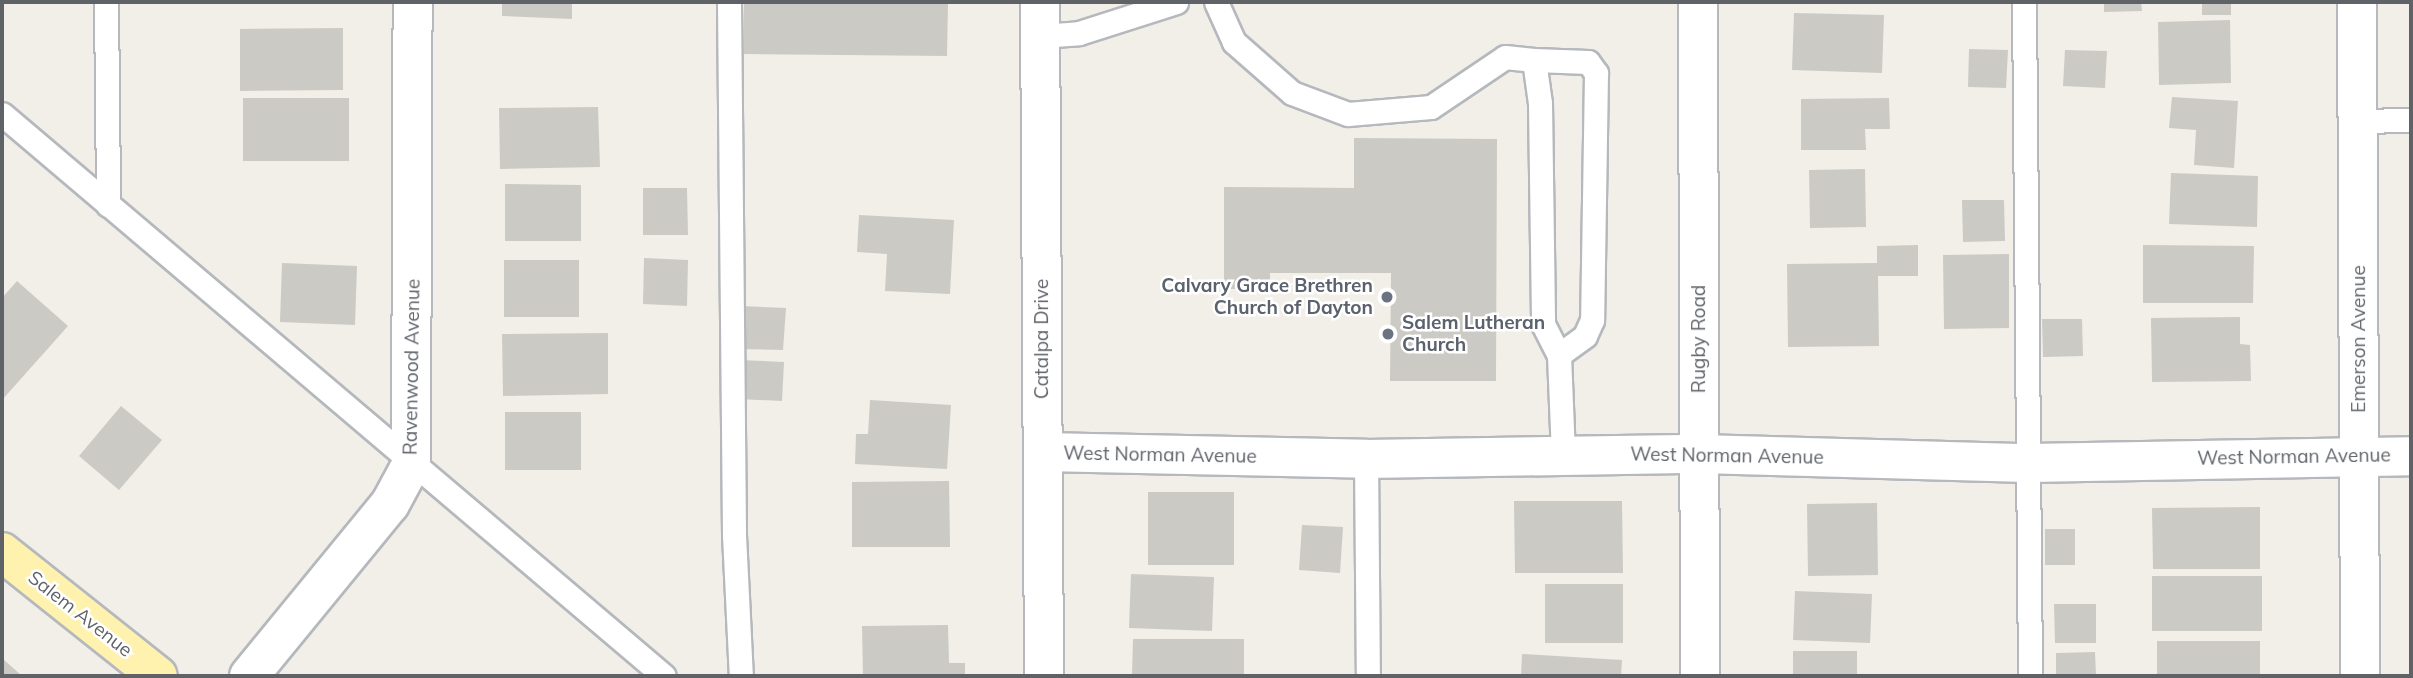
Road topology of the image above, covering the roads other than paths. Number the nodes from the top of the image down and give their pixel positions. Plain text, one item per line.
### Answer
1 (106, 2) edge
2 (413, 2) edge
3 (729, 2) edge
4 (1176, 2) edge
5 (1216, 2) edge
6 (1698, 2) edge
7 (2024, 2) edge
8 (2357, 2) edge
9 (1040, 19) edge
10 (1534, 60) junction
11 (2, 114) edge
12 (2411, 120) edge
13 (2358, 121) junction
14 (108, 205) junction
15 (1559, 355) junction
16 (1043, 452) junction
17 (1563, 453) junction
18 (1700, 454) junction
19 (2360, 455) junction
20 (2411, 456) edge
21 (1367, 459) junction
22 (2027, 463) junction
23 (411, 465) junction
24 (3, 557) edge
25 (158, 676) edge
26 (249, 676) edge
27 (664, 676) edge
28 (741, 676) edge
29 (1044, 676) edge
30 (1368, 676) edge
31 (1700, 676) edge
32 (2030, 676) edge
33 (2360, 676) edge

1 - 14 lane
2 - 23 street, Ravenwood Avenue
3 - 28 lane
4 - 9 lane
5 - 10 lane
6 - 18 street, Rugby Road
7 - 22 lane
8 - 13 street, Emerson Avenue
9 - 16 street, Catalpa Drive
10 - 15 lane
10 - 15 lane
11 - 14 lane
12 - 13 lane
13 - 19 street, Emerson Avenue
14 - 23 lane
15 - 17 lane
16 - 21 street, West Norman Avenue
16 - 29 street, Catalpa Drive
17 - 18 street, West Norman Avenue
17 - 21 street, West Norman Avenue
18 - 22 street, West Norman Avenue
18 - 31 street, Rugby Road
19 - 20 street, West Norman Avenue
19 - 22 street, West Norman Avenue
19 - 33 street, Emerson Avenue
21 - 30 lane
22 - 32 lane
23 - 26 street, Ravenwood Avenue
23 - 27 lane
24 - 25 main road, Salem Avenue

